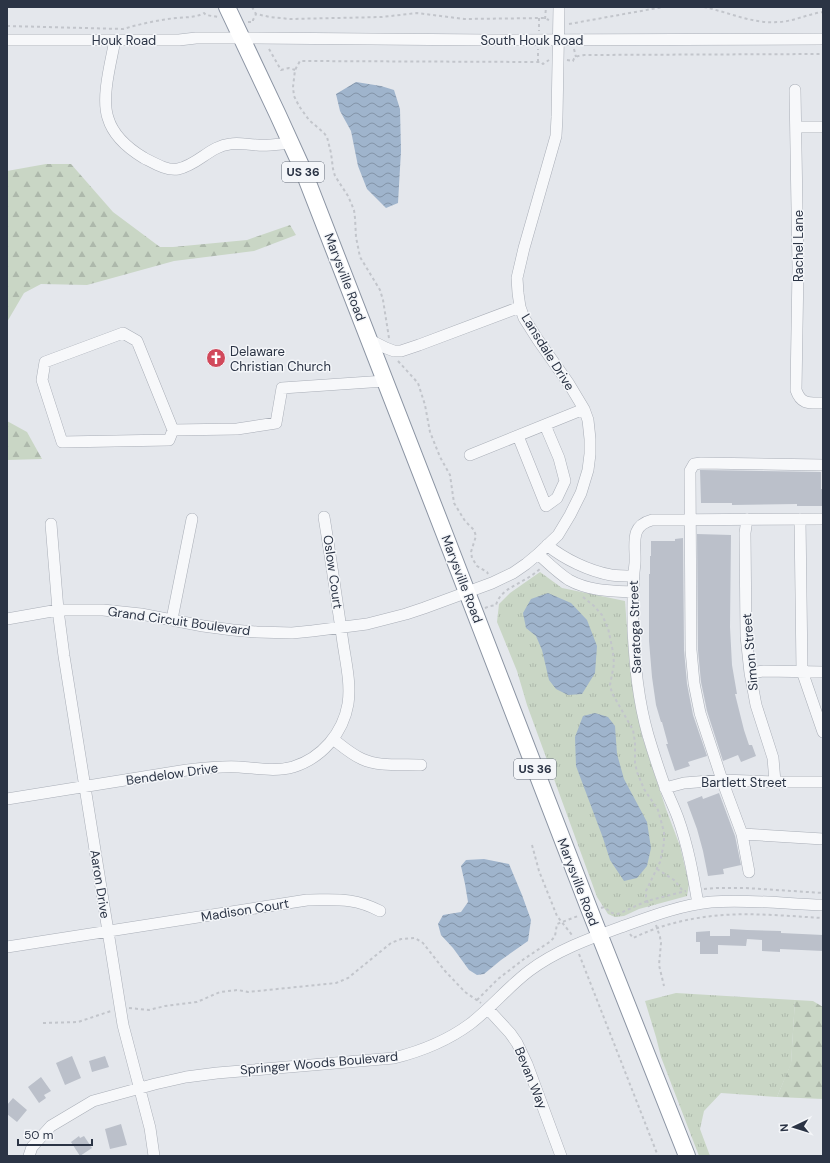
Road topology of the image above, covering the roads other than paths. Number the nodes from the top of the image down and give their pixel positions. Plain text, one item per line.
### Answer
1 (559, 7) edge
2 (230, 13) edge
3 (242, 38) junction
4 (823, 39) edge
5 (7, 40) edge
6 (115, 40) junction
7 (559, 40) junction
8 (795, 90) dead end
9 (796, 127) junction
10 (823, 127) edge
11 (291, 143) junction
12 (520, 307) junction
13 (370, 340) junction
14 (386, 380) junction
15 (823, 403) edge
16 (584, 409) junction
17 (545, 425) junction
18 (173, 430) junction
19 (518, 436) junction
20 (470, 455) dead end
21 (823, 465) edge
22 (324, 517) dead end
23 (192, 519) dead end
24 (690, 519) junction
25 (747, 519) junction
26 (800, 519) junction
27 (823, 519) edge
28 (51, 524) dead end
29 (547, 544) junction
30 (542, 558) junction
31 (633, 576) junction
32 (467, 592) junction
33 (633, 592) junction
34 (58, 610) junction
35 (172, 619) junction
36 (7, 620) edge
37 (341, 627) junction
38 (802, 671) junction
39 (823, 672) edge
40 (750, 673) junction
41 (823, 730) edge
42 (333, 739) junction
43 (421, 765) dead end
44 (722, 780) junction
45 (775, 782) junction
46 (823, 782) edge
47 (84, 786) junction
48 (665, 788) junction
49 (7, 799) edge
50 (742, 834) junction
51 (823, 839) edge
52 (749, 872) dead end
53 (698, 904) junction
54 (823, 905) edge
55 (380, 911) dead end
56 (108, 932) junction
57 (599, 935) junction
58 (7, 947) edge
59 (488, 1009) junction
60 (140, 1088) junction
61 (29, 1156) edge
62 (154, 1156) edge
63 (562, 1156) edge
64 (687, 1156) edge

1 - 7 street, Lansdale Drive
2 - 3 highway, Marysville Road / US 36
3 - 6 street, Houk Road
3 - 7 street, South Houk Road
3 - 11 highway, Marysville Road / US 36
4 - 7 street, South Houk Road
5 - 6 street, Houk Road
6 - 11 street
7 - 12 street, Lansdale Drive
8 - 9 street, Rachel Lane
9 - 10 street
9 - 15 street, Rachel Lane
11 - 13 highway, Marysville Road / US 36
12 - 13 street
12 - 16 street, Lansdale Drive
13 - 14 highway, Marysville Road / US 36
14 - 18 street
14 - 32 highway, Marysville Road / US 36
16 - 17 street
16 - 29 street, Lansdale Drive
17 - 19 street
17 - 19 street
18 - 18 street
19 - 20 street
21 - 24 street
22 - 37 street, Oslow Court
23 - 35 street
24 - 25 street, Saratoga Street
24 - 31 street, Saratoga Street
24 - 44 street
25 - 26 street, Saratoga Street
25 - 40 street, Simon Street
26 - 27 street, Saratoga Street
26 - 38 street
28 - 34 street, Aaron Drive
29 - 30 street, Lansdale Drive
29 - 31 street
30 - 32 street, Lansdale Drive
30 - 33 street
31 - 33 street, Saratoga Street
32 - 37 street, Grand Circuit Boulevard
32 - 57 highway, Marysville Road / US 36
33 - 48 street, Saratoga Street
34 - 35 street, Grand Circuit Boulevard
34 - 36 street, Grand Circuit Boulevard
34 - 47 street, Aaron Drive
35 - 37 street, Grand Circuit Boulevard
37 - 42 street, Bendelow Drive
38 - 39 street
38 - 40 street
38 - 41 street
40 - 45 street, Simon Street
42 - 43 street
42 - 47 street, Bendelow Drive
44 - 45 street, Bartlett Street
44 - 48 street, Bartlett Street
44 - 50 street
45 - 46 street, Bartlett Street
47 - 49 street, Bendelow Drive
47 - 56 street, Aaron Drive
48 - 53 street, Saratoga Street
50 - 51 street
50 - 52 street
53 - 54 street, Springer Woods Boulevard
53 - 57 street, Springer Woods Boulevard
55 - 56 street, Madison Court
56 - 58 street, Madison Court
56 - 60 street, Aaron Drive
57 - 59 street, Springer Woods Boulevard
57 - 64 highway, Marysville Road / US 36
59 - 60 street, Springer Woods Boulevard
59 - 63 street, Bevan Way
60 - 61 street, Springer Woods Boulevard
60 - 62 street, Aaron Drive

